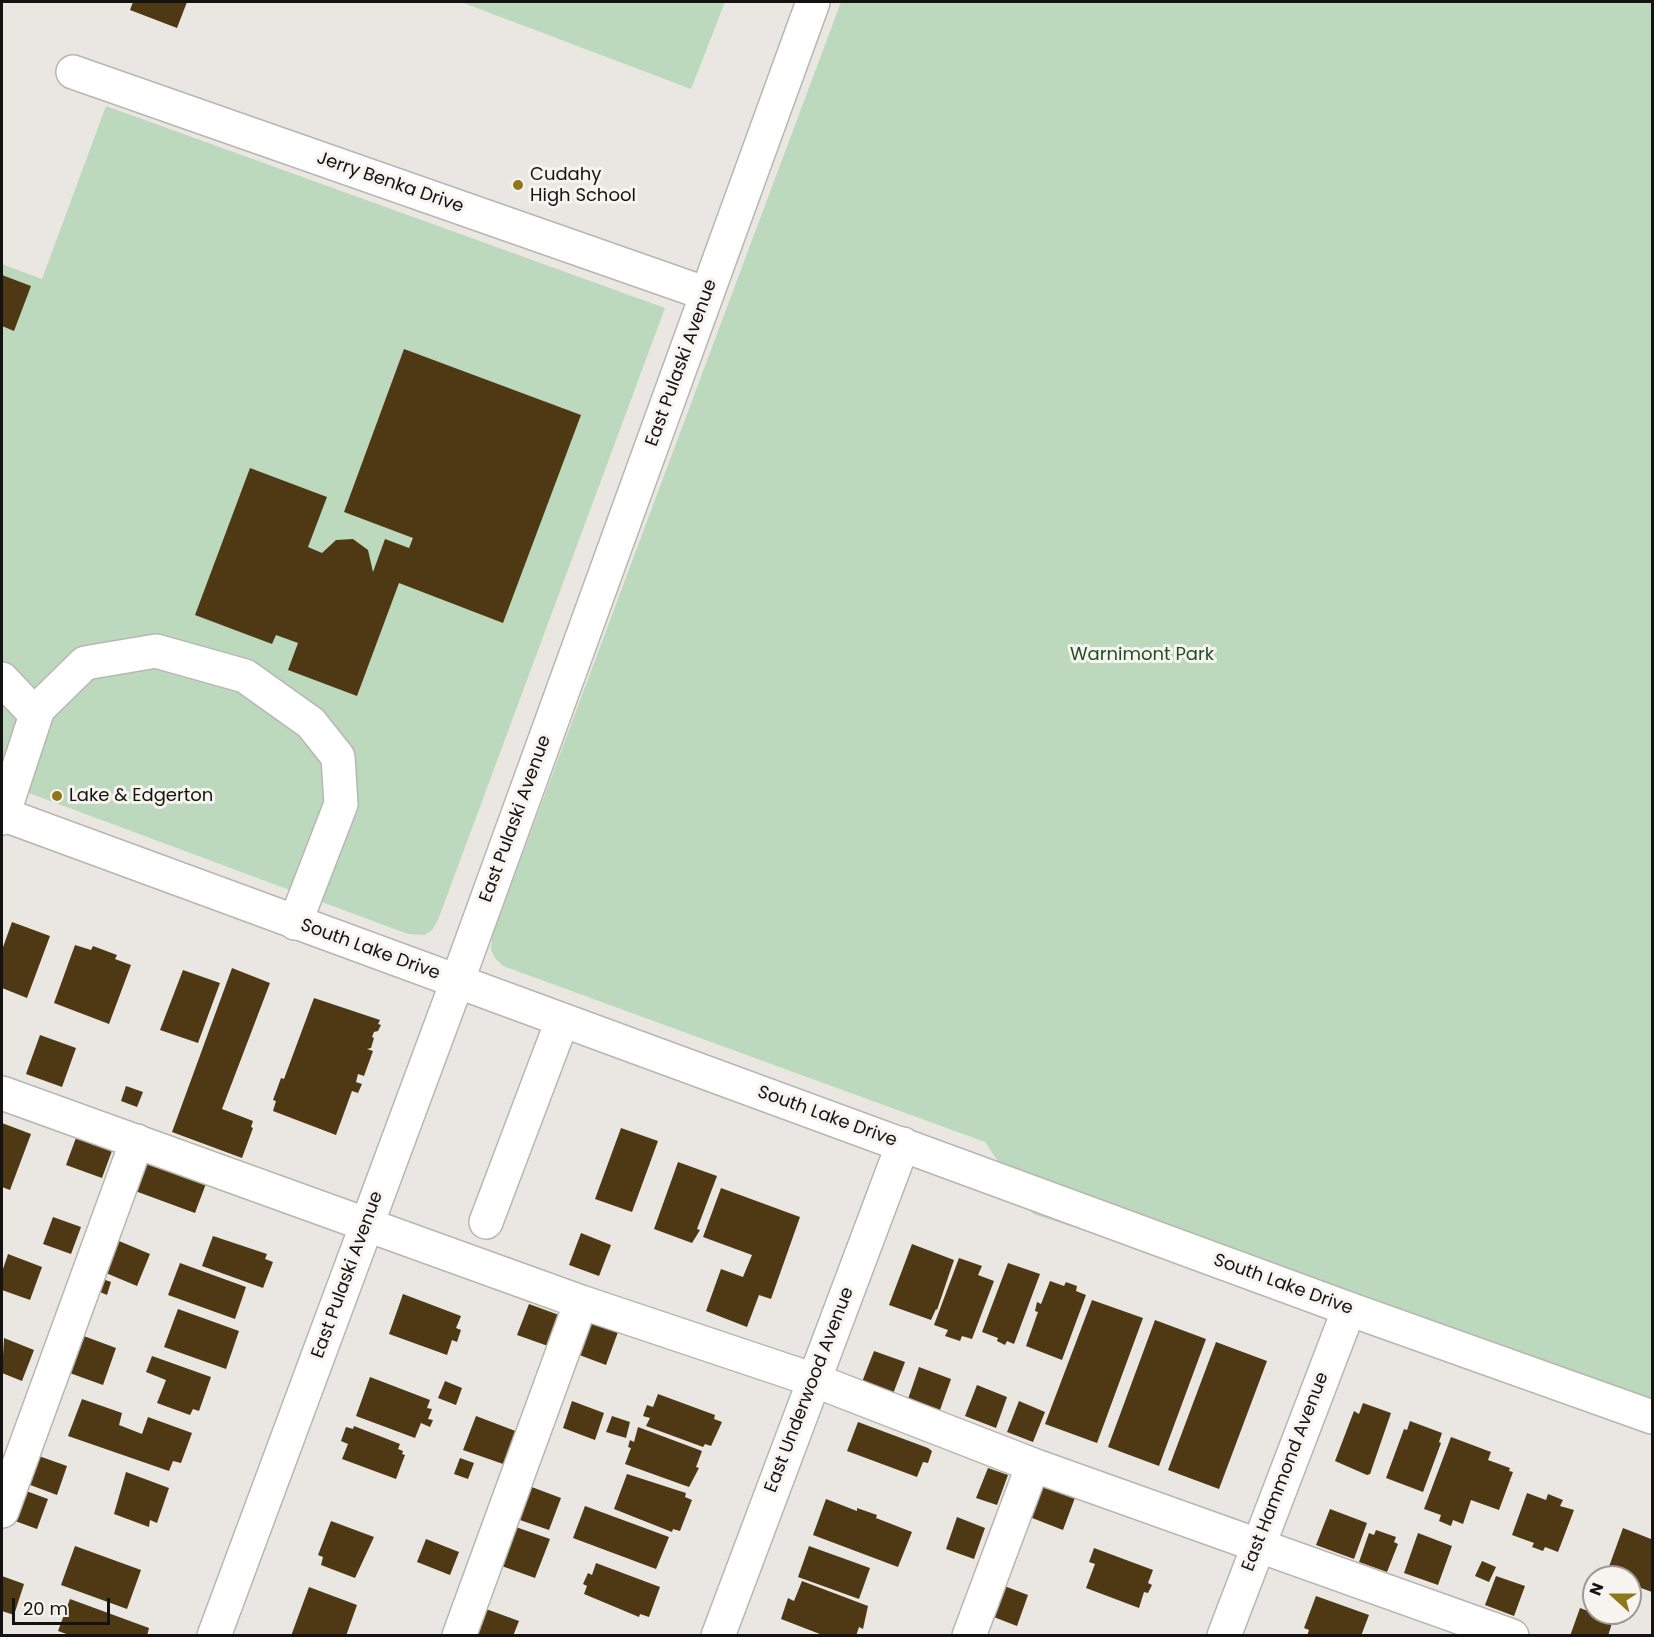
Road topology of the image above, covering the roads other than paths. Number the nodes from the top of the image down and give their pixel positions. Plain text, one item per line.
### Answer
1 (813, 2) edge
2 (73, 72) dead end
3 (707, 294) junction
4 (2, 679) edge
5 (36, 716) junction
6 (2, 816) edge
7 (295, 923) junction
8 (457, 982) junction
9 (562, 1021) junction
10 (2, 1093) edge
11 (137, 1142) junction
12 (903, 1144) junction
13 (486, 1222) dead end
14 (367, 1224) junction
15 (581, 1302) junction
16 (1349, 1309) junction
17 (814, 1380) junction
18 (1653, 1417) edge
19 (1033, 1465) junction
20 (2, 1510) edge
21 (1258, 1543) junction
22 (1493, 1632) edge
23 (214, 1635) edge
24 (459, 1635) edge
25 (718, 1635) edge
26 (969, 1635) edge
27 (1224, 1635) edge

1 - 3 street, East Pulaski Avenue
2 - 3 street, Jerry Benka Drive
3 - 8 street, East Pulaski Avenue
4 - 5 street
5 - 6 street
5 - 7 street
6 - 7 street, South Lake Drive
7 - 8 street, South Lake Drive
8 - 9 street, South Lake Drive
8 - 14 street, East Pulaski Avenue
9 - 12 street, South Lake Drive
9 - 13 street
10 - 11 street
11 - 14 street
11 - 20 street
12 - 16 street, South Lake Drive
12 - 17 street, East Underwood Avenue
14 - 15 street
14 - 23 street, East Pulaski Avenue
15 - 17 street
15 - 24 street
16 - 18 street, South Lake Drive
16 - 21 street, East Hammond Avenue
17 - 19 street
17 - 25 street, East Underwood Avenue
19 - 21 street
19 - 26 street
21 - 22 street
21 - 27 street, East Hammond Avenue

